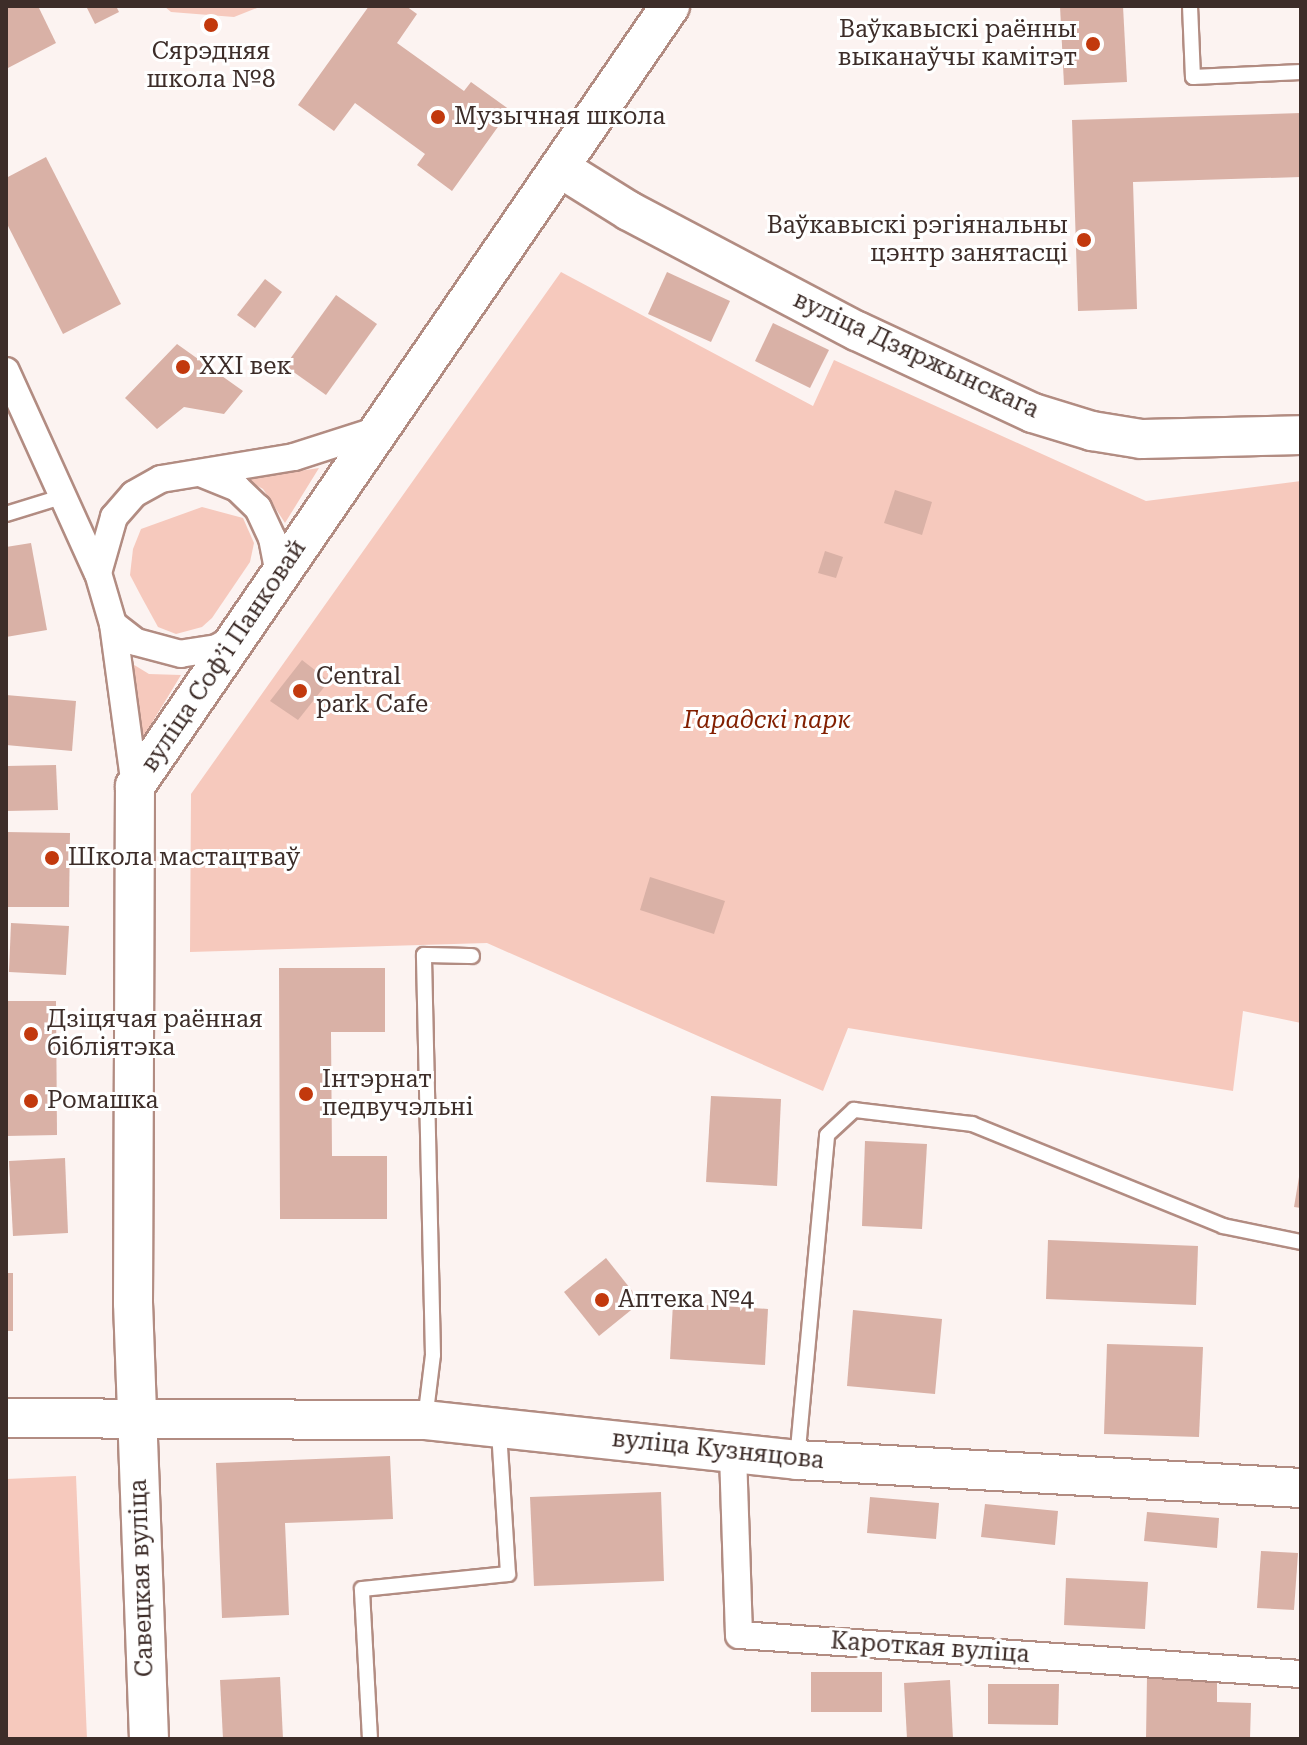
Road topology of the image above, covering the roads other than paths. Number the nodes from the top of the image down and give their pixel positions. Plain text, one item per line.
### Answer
1 (670, 6) edge
2 (1190, 6) edge
3 (1301, 72) edge
4 (560, 168) junction
5 (6, 371) edge
6 (381, 429) junction
7 (1301, 435) edge
8 (200, 473) junction
9 (64, 496) junction
10 (6, 514) edge
11 (98, 573) junction
12 (279, 574) junction
13 (113, 624) junction
14 (236, 636) junction
15 (135, 786) junction
16 (472, 956) dead end
17 (1301, 1242) edge
18 (136, 1416) junction
19 (6, 1418) edge
20 (424, 1420) junction
21 (499, 1425) junction
22 (733, 1454) junction
23 (797, 1460) junction
24 (1301, 1488) edge
25 (1301, 1674) edge
26 (149, 1739) edge
27 (370, 1739) edge

1 - 4 main road, вуліца Софʼі Панковай
2 - 3 lane
4 - 6 main road, вуліца Софʼі Панковай
4 - 7 main road, вуліца Дзяржынскага
5 - 9 street
6 - 8 street
6 - 12 main road, вуліца Софʼі Панковай
8 - 11 street
8 - 12 street
9 - 10 lane
9 - 11 street
11 - 13 street
12 - 14 main road, вуліца Софʼі Панковай
13 - 14 street
13 - 15 street
14 - 15 main road, вуліца Софʼі Панковай
15 - 18 main road, вуліца Софʼі Панковай
16 - 20 lane
17 - 23 lane
18 - 19 main road, вуліца Кузняцова
18 - 20 main road, вуліца Кузняцова
18 - 26 main road, Савецкая вуліца
20 - 21 main road, вуліца Кузняцова
21 - 22 main road, вуліца Кузняцова
21 - 27 lane
22 - 23 main road, вуліца Кузняцова
22 - 25 street, Кароткая вуліца
23 - 24 main road, вуліца Кузняцова

